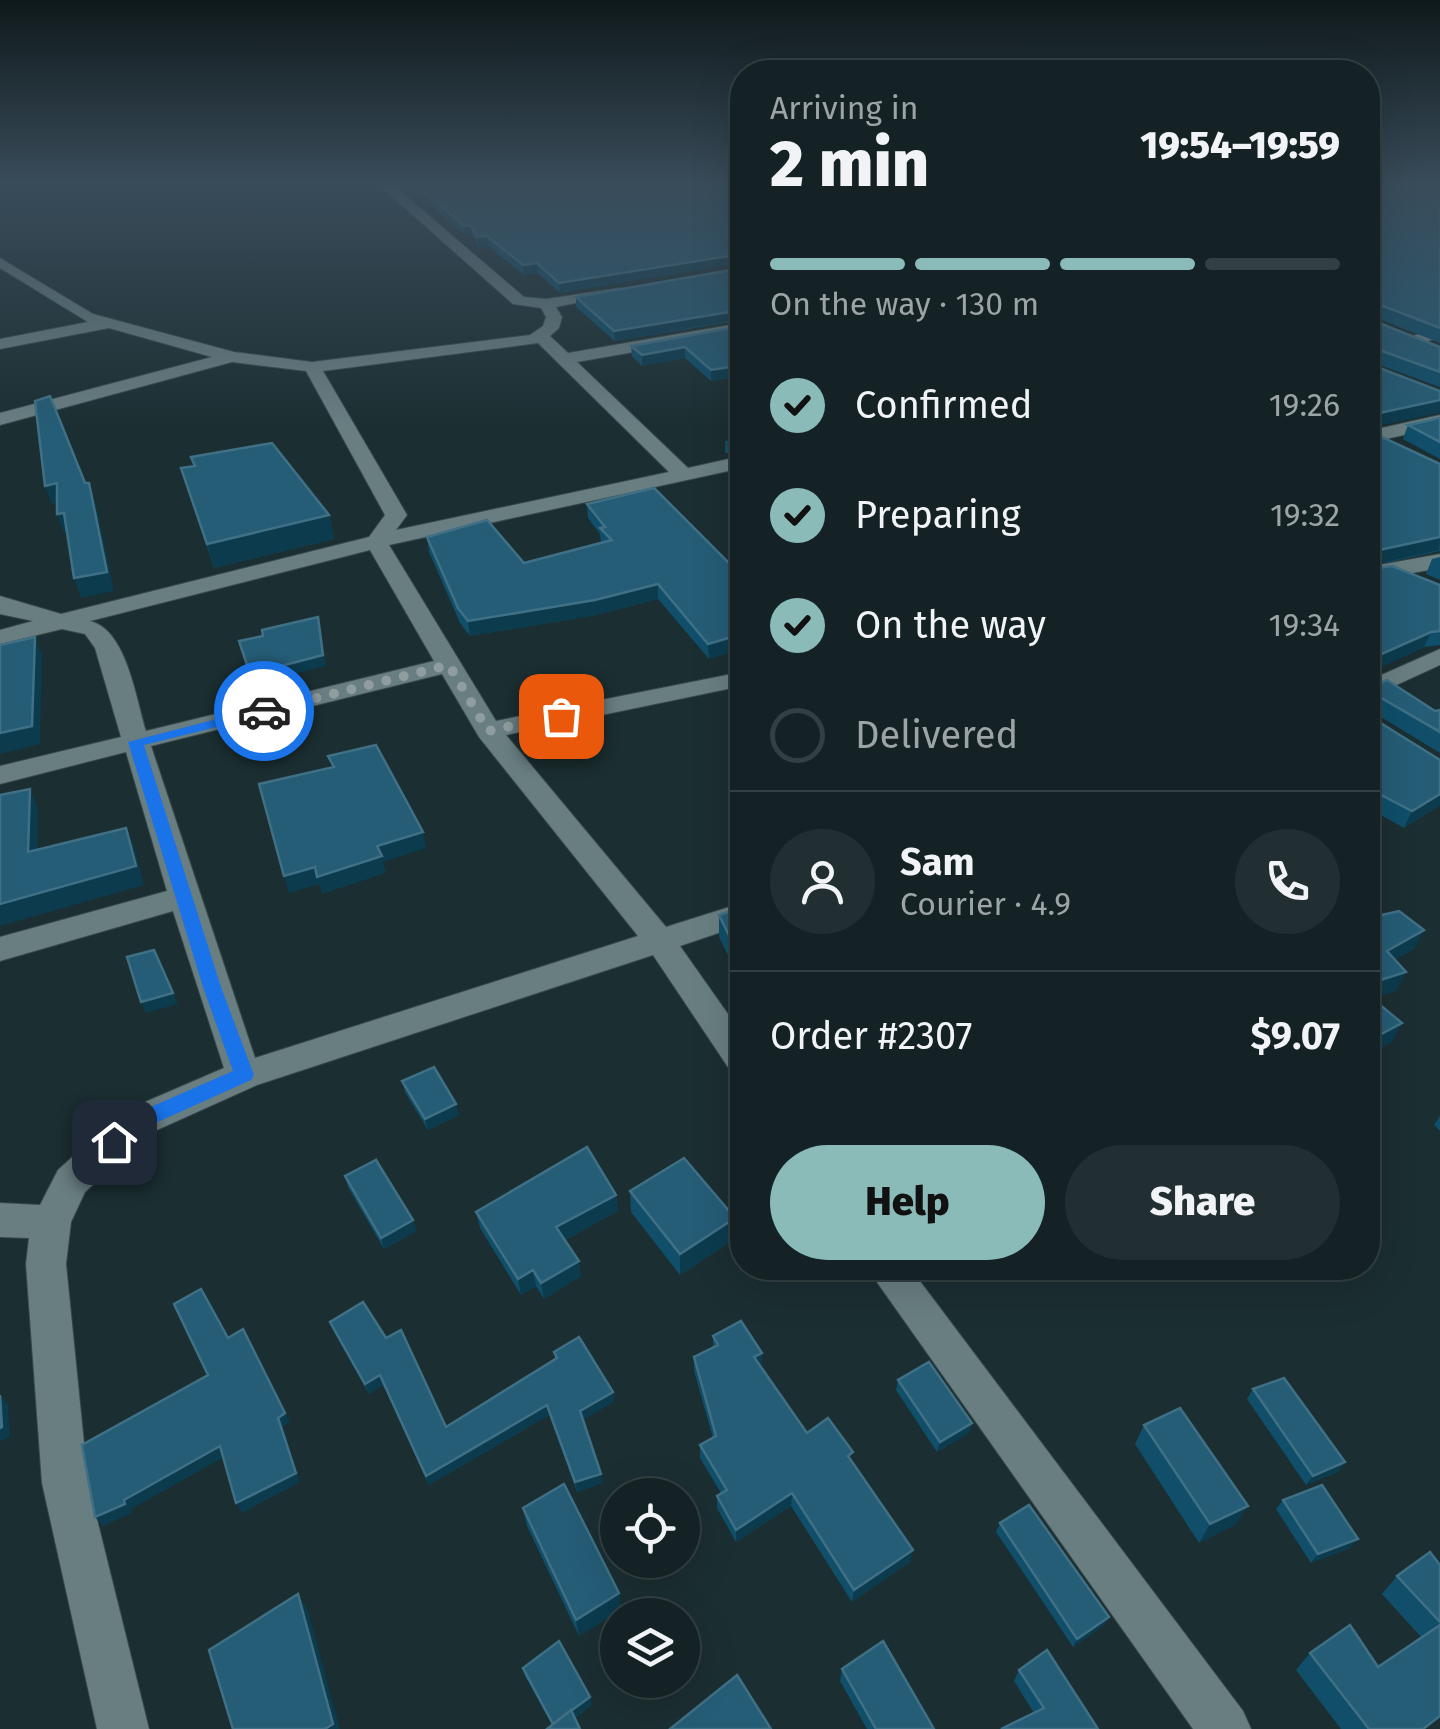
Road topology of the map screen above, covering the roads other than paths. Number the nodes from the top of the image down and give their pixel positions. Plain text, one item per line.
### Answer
1 (6, 266) edge
2 (477, 266) edge
3 (640, 287) edge
4 (546, 304) junction
5 (110, 323) junction
6 (730, 330) edge
7 (1390, 331) edge
8 (1440, 332) edge
9 (540, 336) junction
10 (1414, 342) junction
11 (0, 344) edge
12 (1380, 352) edge
13 (1440, 353) edge
14 (232, 356) junction
15 (564, 359) junction
16 (312, 367) junction
17 (0, 419) edge
18 (1440, 421) edge
19 (1380, 434) edge
20 (1380, 441) edge
21 (1406, 453) edge
22 (730, 465) edge
23 (684, 474) junction
24 (376, 542) junction
25 (1440, 560) edge
26 (1380, 572) edge
27 (1380, 573) edge
28 (1423, 585) edge
29 (0, 602) edge
30 (64, 622) junction
31 (0, 637) edge
32 (1440, 656) edge
33 (449, 665) junction
34 (730, 681) edge
35 (1380, 684) edge
36 (488, 731) junction
37 (136, 742) junction
38 (0, 774) edge
39 (184, 897) junction
40 (730, 918) edge
41 (660, 941) junction
42 (0, 948) edge
43 (730, 1043) edge
44 (244, 1075) junction
45 (0, 1220) edge
46 (51, 1222) junction
47 (895, 1280) edge
48 (123, 1729) edge
49 (1225, 1729) edge

1 - 5 street
2 - 4 street
3 - 4 street
4 - 9 street
5 - 11 street
5 - 14 street
6 - 15 street
7 - 10 street
8 - 10 street
9 - 15 street
9 - 16 street
10 - 12 street
10 - 13 street
14 - 16 street
14 - 17 street
15 - 23 street
16 - 24 street
18 - 19 street
20 - 21 street
22 - 23 street
23 - 24 street
24 - 30 street
24 - 33 street
25 - 26 street
27 - 28 street
29 - 30 street
30 - 31 street
30 - 37 street
32 - 35 street
33 - 36 street
33 - 37 street
34 - 36 street
36 - 41 street
37 - 38 street
37 - 39 street
39 - 42 street
39 - 44 street
40 - 41 street
41 - 43 street
41 - 44 street
44 - 46 street
45 - 46 street
46 - 48 street
47 - 49 street

